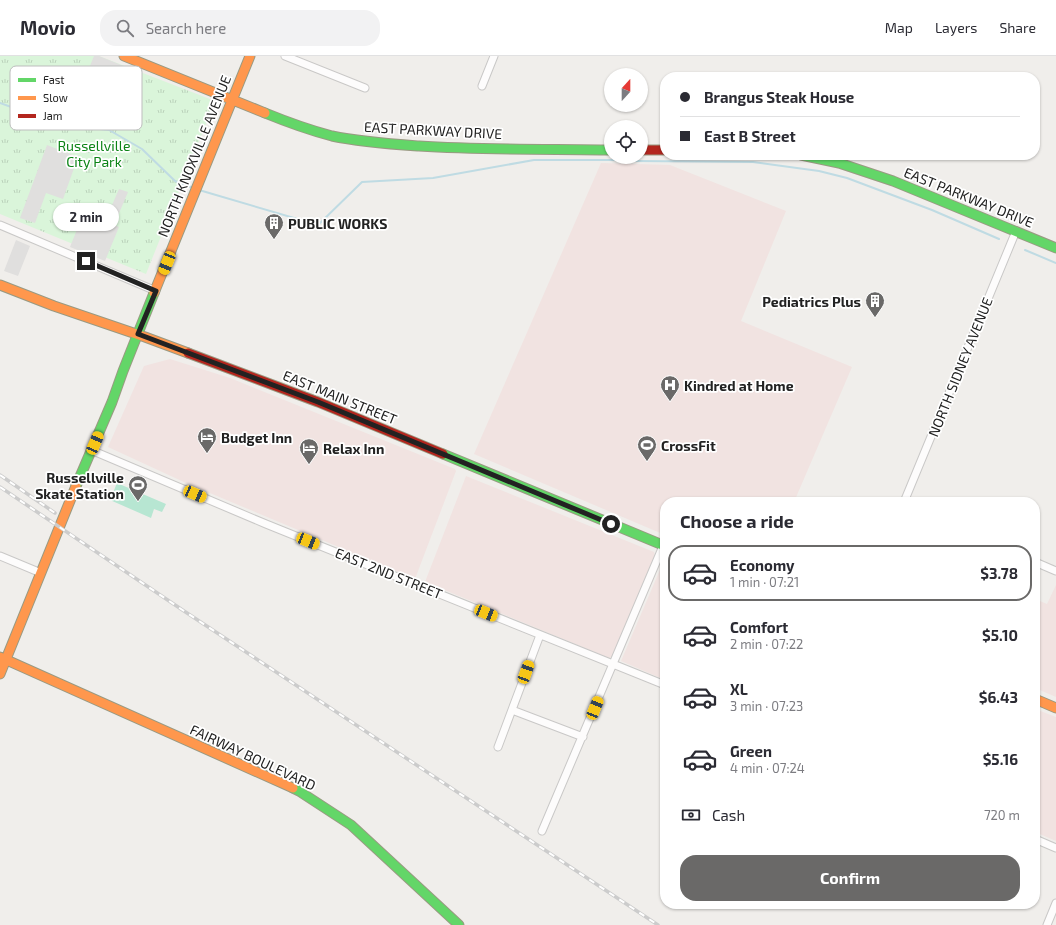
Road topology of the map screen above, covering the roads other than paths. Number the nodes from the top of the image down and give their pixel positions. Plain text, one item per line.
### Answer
1 (250, 56) edge
2 (285, 56) edge
3 (494, 56) edge
4 (130, 57) edge
5 (482, 86) dead end
6 (365, 88) dead end
7 (232, 100) junction
8 (604, 150) edge
9 (648, 150) edge
10 (660, 150) edge
11 (825, 160) edge
12 (0, 225) edge
13 (1016, 231) junction
14 (1056, 248) edge
15 (0, 285) edge
16 (156, 291) junction
17 (138, 334) junction
18 (91, 450) junction
19 (906, 497) edge
20 (660, 544) edge
21 (660, 555) edge
22 (0, 556) edge
23 (1040, 564) edge
24 (1056, 571) edge
25 (41, 573) junction
26 (540, 635) junction
27 (3, 659) edge
28 (613, 664) junction
29 (0, 674) edge
30 (660, 683) edge
31 (1040, 701) edge
32 (1056, 708) edge
33 (512, 710) junction
34 (583, 737) junction
35 (498, 747) dead end
36 (542, 831) dead end
37 (1040, 841) edge
38 (1056, 848) edge
39 (1056, 903) edge
40 (459, 925) edge
41 (1047, 925) edge

1 - 7 main road, NORTH KNOXVILLE AVENUE
2 - 6 street
3 - 5 street
4 - 7 main road, EAST PARKWAY DRIVE
7 - 8 main road, EAST PARKWAY DRIVE
7 - 16 main road, NORTH KNOXVILLE AVENUE
9 - 10 main road
11 - 13 main road, EAST PARKWAY DRIVE
12 - 16 street
13 - 14 main road, EAST PARKWAY DRIVE
13 - 19 street, NORTH SIDNEY AVENUE
15 - 17 main road, EAST MAIN STREET
16 - 17 main road, NORTH KNOXVILLE AVENUE
17 - 18 main road, NORTH KNOXVILLE AVENUE
17 - 20 main road, EAST MAIN STREET
18 - 25 main road, NORTH KNOXVILLE AVENUE
18 - 26 street, EAST 2ND STREET
21 - 28 street
22 - 25 street
23 - 24 street
25 - 27 main road, NORTH KNOXVILLE AVENUE
26 - 28 street, EAST 2ND STREET
26 - 33 street
27 - 29 main road, NORTH KNOXVILLE AVENUE
27 - 40 main road, FAIRWAY BOULEVARD
28 - 30 street, EAST 2ND STREET
28 - 34 street
31 - 32 main road
33 - 34 street
33 - 35 street
34 - 36 street
37 - 38 street
39 - 41 street

